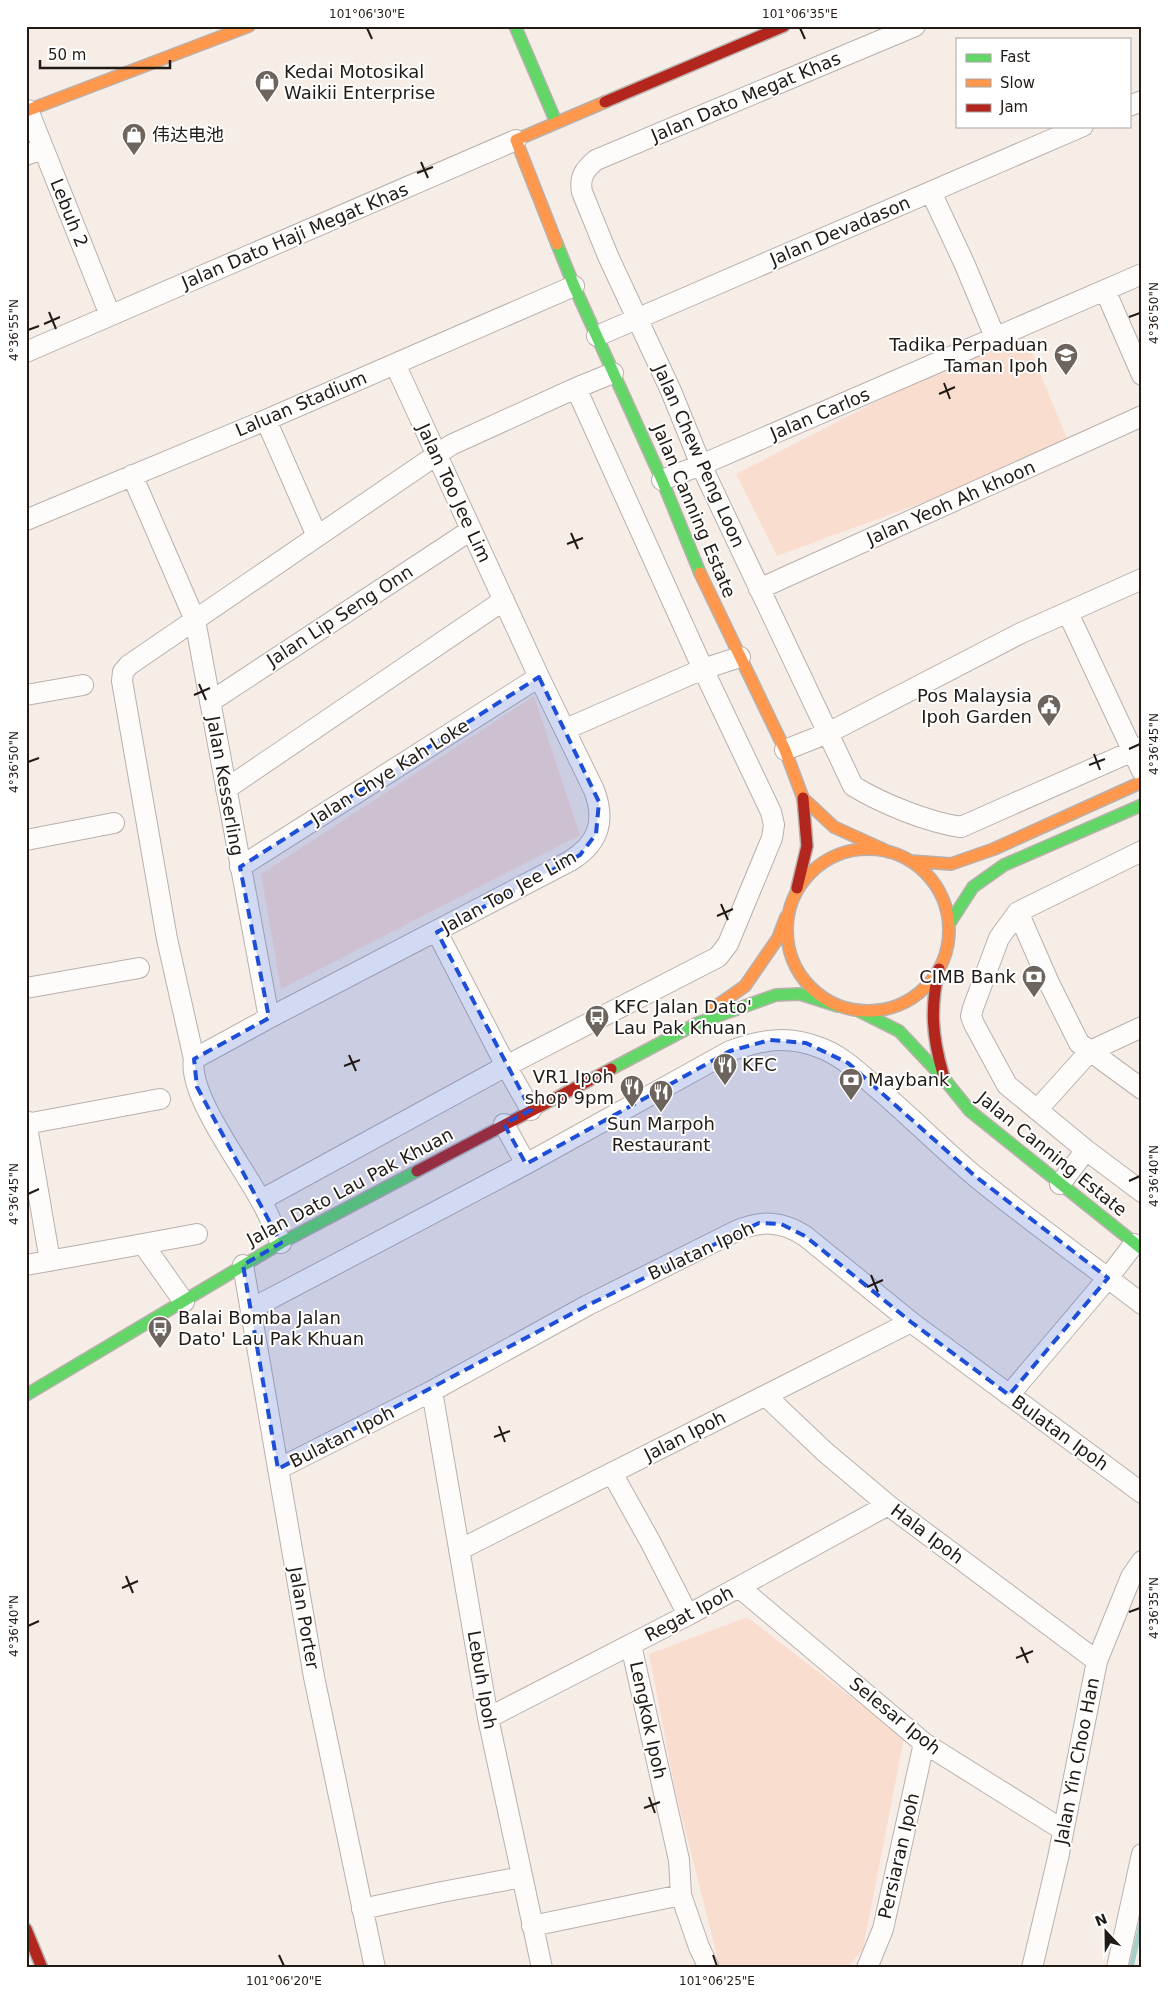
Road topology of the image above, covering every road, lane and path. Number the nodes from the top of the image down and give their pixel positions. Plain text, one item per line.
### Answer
1 (218, 26) edge
2 (250, 26) edge
3 (515, 26) edge
4 (784, 26) edge
5 (915, 26) edge
6 (99, 71) dead end
7 (1142, 101) edge
8 (1130, 106) edge
9 (27, 110) edge
10 (556, 122) junction
11 (1078, 128) edge
12 (516, 140) junction
13 (34, 151) edge
14 (582, 175) joint
15 (931, 192) junction
16 (1142, 274) edge
17 (574, 286) junction
18 (1105, 290) junction
19 (110, 315) junction
20 (637, 318) junction
21 (597, 336) junction
22 (995, 337) junction
23 (26, 352) edge
24 (395, 364) junction
25 (614, 372) junction
26 (1142, 375) edge
27 (576, 388) junction
28 (1142, 416) edge
29 (266, 420) junction
30 (436, 457) junction
31 (701, 465) junction
32 (132, 475) junction
33 (662, 480) junction
34 (26, 520) edge
35 (471, 530) junction
36 (317, 536) junction
37 (1142, 579) edge
38 (759, 589) junction
39 (504, 600) junction
40 (1068, 613) junction
41 (195, 620) junction
42 (740, 657) junction
43 (703, 669) junction
44 (539, 677) junction
45 (83, 685) dead end
46 (26, 695) edge
47 (210, 702) junction
48 (566, 730) junction
49 (828, 733) junction
50 (1137, 749) edge
51 (785, 750) junction
52 (1142, 771) edge
53 (1142, 782) edge
54 (226, 789) junction
55 (803, 798) junction
56 (1142, 805) edge
57 (114, 823) dead end
58 (26, 840) edge
59 (1142, 851) edge
60 (889, 852) junction
61 (910, 861) junction
62 (240, 866) junction
63 (797, 891) junction
64 (789, 910) junction
65 (1018, 912) junction
66 (949, 924) junction
67 (437, 932) junction
68 (940, 967) junction
69 (139, 968) dead end
70 (26, 988) edge
71 (838, 1006) junction
72 (858, 1011) junction
73 (269, 1018) junction
74 (698, 1023) junction
75 (1142, 1027) edge
76 (1090, 1051) junction
77 (194, 1060) junction
78 (506, 1066) junction
79 (945, 1080) junction
80 (1142, 1089) edge
81 (160, 1099) dead end
82 (531, 1110) junction
83 (1037, 1110) junction
84 (26, 1123) edge
85 (504, 1124) junction
86 (1086, 1150) junction
87 (526, 1164) junction
88 (1060, 1184) junction
89 (1142, 1192) edge
90 (261, 1200) junction
91 (197, 1234) dead end
92 (281, 1243) junction
93 (143, 1244) junction
94 (1138, 1246) edge
95 (50, 1260) junction
96 (26, 1265) edge
97 (243, 1265) junction
98 (1108, 1278) junction
99 (184, 1302) junction
100 (1142, 1304) edge
101 (251, 1309) junction
102 (910, 1322) junction
103 (432, 1391) junction
104 (26, 1395) edge
105 (1009, 1395) junction
106 (766, 1396) junction
107 (278, 1469) junction
108 (612, 1473) junction
109 (1142, 1493) edge
110 (888, 1505) junction
111 (459, 1550) junction
112 (1142, 1561) edge
113 (739, 1586) junction
114 (688, 1615) junction
115 (631, 1645) junction
116 (1097, 1661) junction
117 (488, 1718) junction
118 (924, 1743) junction
119 (1063, 1830) junction
120 (1142, 1854) edge
121 (522, 1877) junction
122 (681, 1895) junction
123 (362, 1909) junction
124 (532, 1926) junction
125 (26, 1929) edge
126 (42, 1968) edge
127 (375, 1968) edge
128 (542, 1968) edge
129 (709, 1968) edge
130 (867, 1968) edge
131 (1032, 1968) edge
132 (1118, 1968) edge

1 - 6 main road
2 - 9 main road
3 - 10 main road
4 - 10 main road, Jalan Dato Haji Megat Khas
5 - 14 street, Jalan Dato Megat Khas
7 - 8 street
9 - 13 street, Lebuh 2
10 - 12 main road, Jalan Dato Haji Megat Khas
11 - 15 street, Jalan Devadason
12 - 17 main road, Jalan Canning Estate
12 - 19 street, Jalan Dato Haji Megat Khas
13 - 19 street, Lebuh 2
14 - 20 street, Jalan Chew Peng Loon
15 - 20 street, Jalan Devadason
15 - 22 street
16 - 18 street, Jalan Carlos
17 - 21 main road, Jalan Canning Estate
17 - 24 street, Laluan Stadium
18 - 22 street, Jalan Carlos
18 - 26 street
19 - 23 street, Jalan Dato Haji Megat Khas
20 - 21 street, Jalan Devadason
20 - 31 street, Jalan Chew Peng Loon
21 - 25 main road, Jalan Canning Estate
22 - 31 street, Jalan Carlos
24 - 29 street, Laluan Stadium
24 - 30 street, Jalan Too Jee Lim
25 - 27 street
25 - 33 main road, Jalan Canning Estate
27 - 30 street
27 - 43 street
28 - 38 street, Jalan Yeoh Ah khoon
29 - 32 street, Laluan Stadium
29 - 36 street
30 - 35 street, Jalan Too Jee Lim
30 - 36 street
31 - 33 street, Jalan Carlos
31 - 38 street, Jalan Chew Peng Loon
32 - 34 street, Laluan Stadium
32 - 41 street, Jalan Kesserling
33 - 42 main road, Jalan Canning Estate
35 - 39 street, Jalan Too Jee Lim
35 - 47 street, Jalan Lip Seng Onn
36 - 41 street
37 - 40 street
38 - 49 street, Jalan Chew Peng Loon
39 - 44 street, Jalan Too Jee Lim
39 - 54 street
40 - 49 street
40 - 50 street
41 - 47 street, Jalan Kesserling
41 - 77 street
42 - 43 street
42 - 51 main road, Jalan Canning Estate
43 - 48 street
43 - 78 street
44 - 48 street, Jalan Too Jee Lim
44 - 62 street, Jalan Chye Kah Loke
45 - 46 street
47 - 54 street, Jalan Kesserling
48 - 67 street, Jalan Too Jee Lim
49 - 50 street, Jalan Chew Peng Loon
49 - 51 street
50 - 52 street
51 - 55 main road, Jalan Canning Estate
53 - 61 main road
54 - 62 street, Jalan Kesserling
55 - 60 main road, Jalan Canning Estate
55 - 63 main road
56 - 66 main road
57 - 58 street
59 - 65 street
60 - 61 main road
60 - 63 main road
61 - 66 main road
62 - 73 street, Jalan Kesserling
63 - 64 main road
64 - 71 main road
64 - 74 main road, Jalan Dato Lau Pak Khuan
65 - 76 street
65 - 83 street
66 - 68 main road
67 - 73 street, Jalan Too Jee Lim
67 - 78 street
68 - 72 main road
68 - 79 main road, Jalan Canning Estate
69 - 70 street
71 - 72 main road
71 - 74 main road, Jalan Dato Lau Pak Khuan
72 - 79 main road, Jalan Canning Estate
73 - 77 street, Jalan Too Jee Lim
74 - 82 main road, Jalan Dato Lau Pak Khuan
75 - 76 street
76 - 80 street
76 - 83 street
77 - 90 street
78 - 82 street
78 - 90 street
79 - 88 main road, Jalan Canning Estate
81 - 84 street
82 - 85 main road, Jalan Dato Lau Pak Khuan
83 - 86 street
84 - 95 street
85 - 87 street
85 - 92 main road, Jalan Dato Lau Pak Khuan
86 - 88 street
86 - 89 street
87 - 98 street
87 - 101 street
88 - 94 main road, Jalan Canning Estate
90 - 92 street
91 - 93 street
92 - 97 main road, Jalan Dato Lau Pak Khuan
93 - 95 street
93 - 99 street
94 - 98 street
95 - 96 street
97 - 99 main road, Jalan Dato Lau Pak Khuan
97 - 101 street, Jalan Porter
98 - 100 street
98 - 105 street
99 - 104 main road, Jalan Dato Lau Pak Khuan
101 - 107 street, Jalan Porter
102 - 103 street, Bulatan Ipoh
102 - 105 street, Bulatan Ipoh
102 - 106 street, Jalan Ipoh
103 - 107 street, Bulatan Ipoh
103 - 111 street, Lebuh Ipoh
105 - 109 street, Bulatan Ipoh
106 - 108 street, Jalan Ipoh
106 - 110 street, Hala Ipoh
107 - 123 street, Jalan Porter
108 - 111 street, Jalan Ipoh
108 - 114 street
110 - 113 street, Regat Ipoh
110 - 116 street, Hala Ipoh
111 - 117 street, Lebuh Ipoh
112 - 116 street, Jalan Yin Choo Han
113 - 114 street, Regat Ipoh
113 - 118 street, Selesar Ipoh
114 - 115 street, Regat Ipoh
115 - 117 street, Regat Ipoh
115 - 122 street, Lengkok Ipoh
116 - 119 street, Jalan Yin Choo Han
117 - 121 street, Lebuh Ipoh
118 - 119 street, Selesar Ipoh
118 - 130 street, Persiaran Ipoh
119 - 131 street, Jalan Yin Choo Han
120 - 132 street
121 - 123 street
121 - 124 street, Lebuh Ipoh
122 - 124 street
122 - 129 street, Lengkok Ipoh
123 - 127 street, Jalan Porter
124 - 128 street, Lebuh Ipoh
125 - 126 main road

